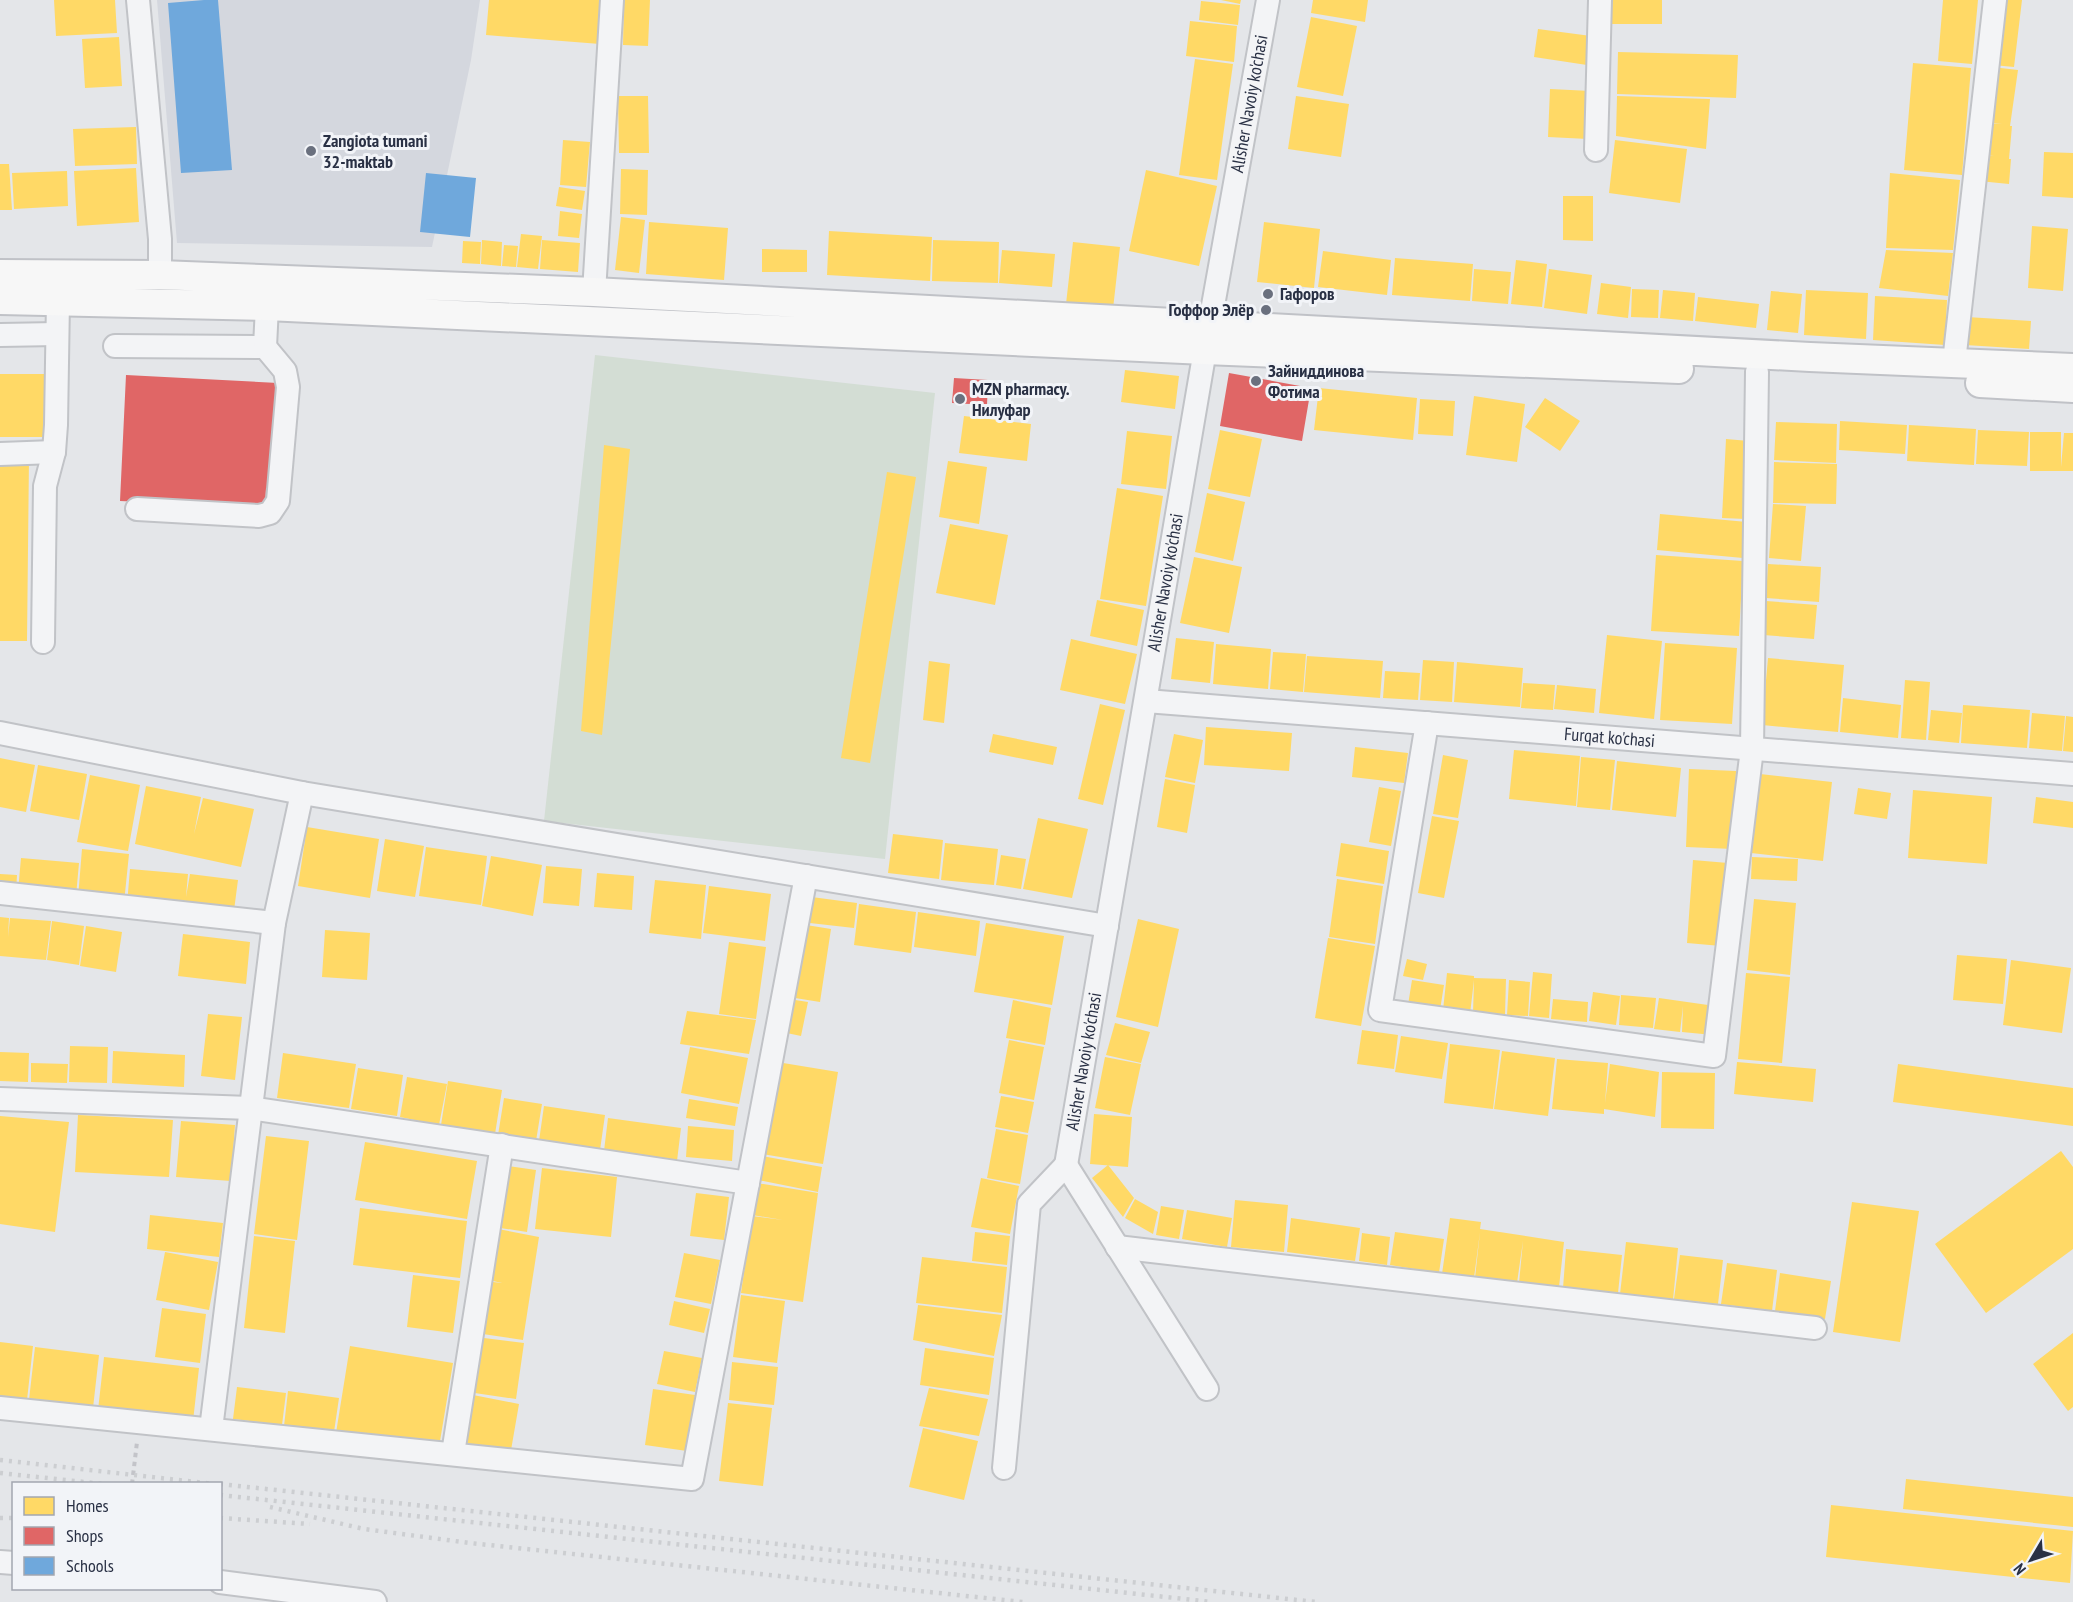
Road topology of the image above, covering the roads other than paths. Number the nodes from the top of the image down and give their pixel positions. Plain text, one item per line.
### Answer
1 (138, 0) edge
2 (612, 0) edge
3 (1268, 0) edge
4 (1600, 0) edge
5 (1995, 0) edge
6 (1596, 150) dead end
7 (0, 274) edge
8 (159, 275) junction
9 (594, 292) junction
10 (0, 300) edge
11 (58, 300) junction
12 (267, 306) junction
13 (57, 334) junction
14 (0, 335) edge
15 (1207, 338) junction
16 (115, 346) dead end
17 (265, 347) junction
18 (1954, 362) junction
19 (2073, 368) edge
20 (1756, 372) junction
21 (2073, 388) edge
22 (54, 452) junction
23 (0, 454) edge
24 (137, 509) dead end
25 (44, 642) dead end
26 (1146, 701) junction
27 (1427, 723) junction
28 (0, 733) edge
29 (1752, 749) junction
30 (2073, 774) edge
31 (302, 793) junction
32 (806, 876) junction
33 (0, 893) edge
34 (274, 923) junction
35 (1107, 926) junction
36 (0, 1100) edge
37 (250, 1108) junction
38 (502, 1145) junction
39 (1066, 1165) junction
40 (748, 1183) junction
41 (1117, 1247) junction
42 (1815, 1328) dead end
43 (1207, 1389) dead end
44 (0, 1408) edge
45 (211, 1429) junction
46 (453, 1453) junction
47 (1004, 1468) dead end
48 (222, 1582) edge
49 (283, 1596) edge
50 (375, 1602) edge

1 - 8 street
2 - 9 street
3 - 15 street, Alisher Navoiy ko'chasi
4 - 6 street
5 - 18 street
7 - 8 main road
8 - 9 main road
9 - 15 main road
10 - 11 main road
11 - 12 main road
11 - 13 street
12 - 15 main road
12 - 17 street
13 - 14 street
13 - 22 street
15 - 18 main road
15 - 20 main road
15 - 26 street, Alisher Navoiy ko'chasi
16 - 17 street
17 - 24 street
18 - 19 main road
20 - 21 main road
20 - 29 street
22 - 23 street
22 - 25 street
26 - 27 street, Furqat ko'chasi
26 - 35 street, Alisher Navoiy ko'chasi
27 - 29 street, Furqat ko'chasi
27 - 29 street
28 - 31 street
29 - 30 street, Furqat ko'chasi
31 - 32 street
31 - 34 street
32 - 35 street
32 - 40 street
33 - 34 street
34 - 37 street
35 - 39 street, Alisher Navoiy ko'chasi
36 - 37 street
37 - 38 street
37 - 45 street
38 - 40 street
38 - 46 street
39 - 41 street
39 - 47 street
40 - 46 street
41 - 42 street
41 - 43 street
44 - 45 street
45 - 46 street
48 - 49 street
49 - 50 street

